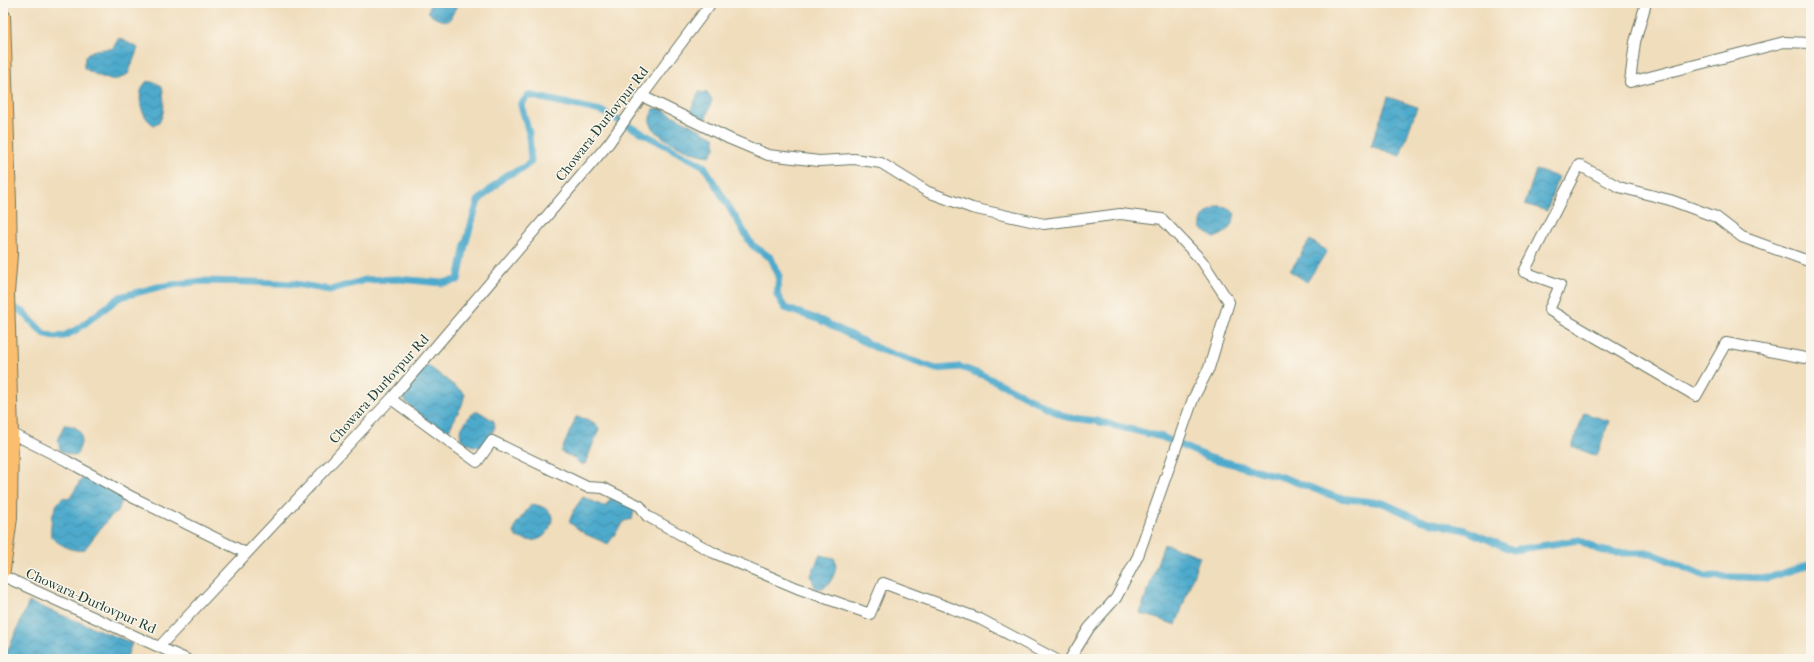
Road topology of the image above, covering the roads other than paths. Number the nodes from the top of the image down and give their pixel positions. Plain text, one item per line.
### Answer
1 (711, 3) edge
2 (1646, 3) edge
3 (3, 16) edge
4 (1811, 43) edge
5 (642, 96) junction
6 (1811, 262) edge
7 (6, 300) edge
8 (1811, 359) edge
9 (391, 399) junction
10 (11, 433) junction
11 (246, 553) junction
12 (3, 570) edge
13 (3, 576) edge
14 (159, 647) junction
15 (186, 659) edge
16 (1056, 659) edge
17 (1070, 659) edge

1 - 5 street, Chowara-Durlovpur Rd
2 - 4 street
3 - 7 highway
5 - 9 street, Chowara-Durlovpur Rd
5 - 17 street
6 - 8 street
7 - 10 highway
9 - 11 street, Chowara-Durlovpur Rd
9 - 16 street
10 - 11 street
10 - 12 highway
11 - 14 street, Chowara-Durlovpur Rd
13 - 14 street, Chowara-Durlovpur Rd
14 - 15 street

